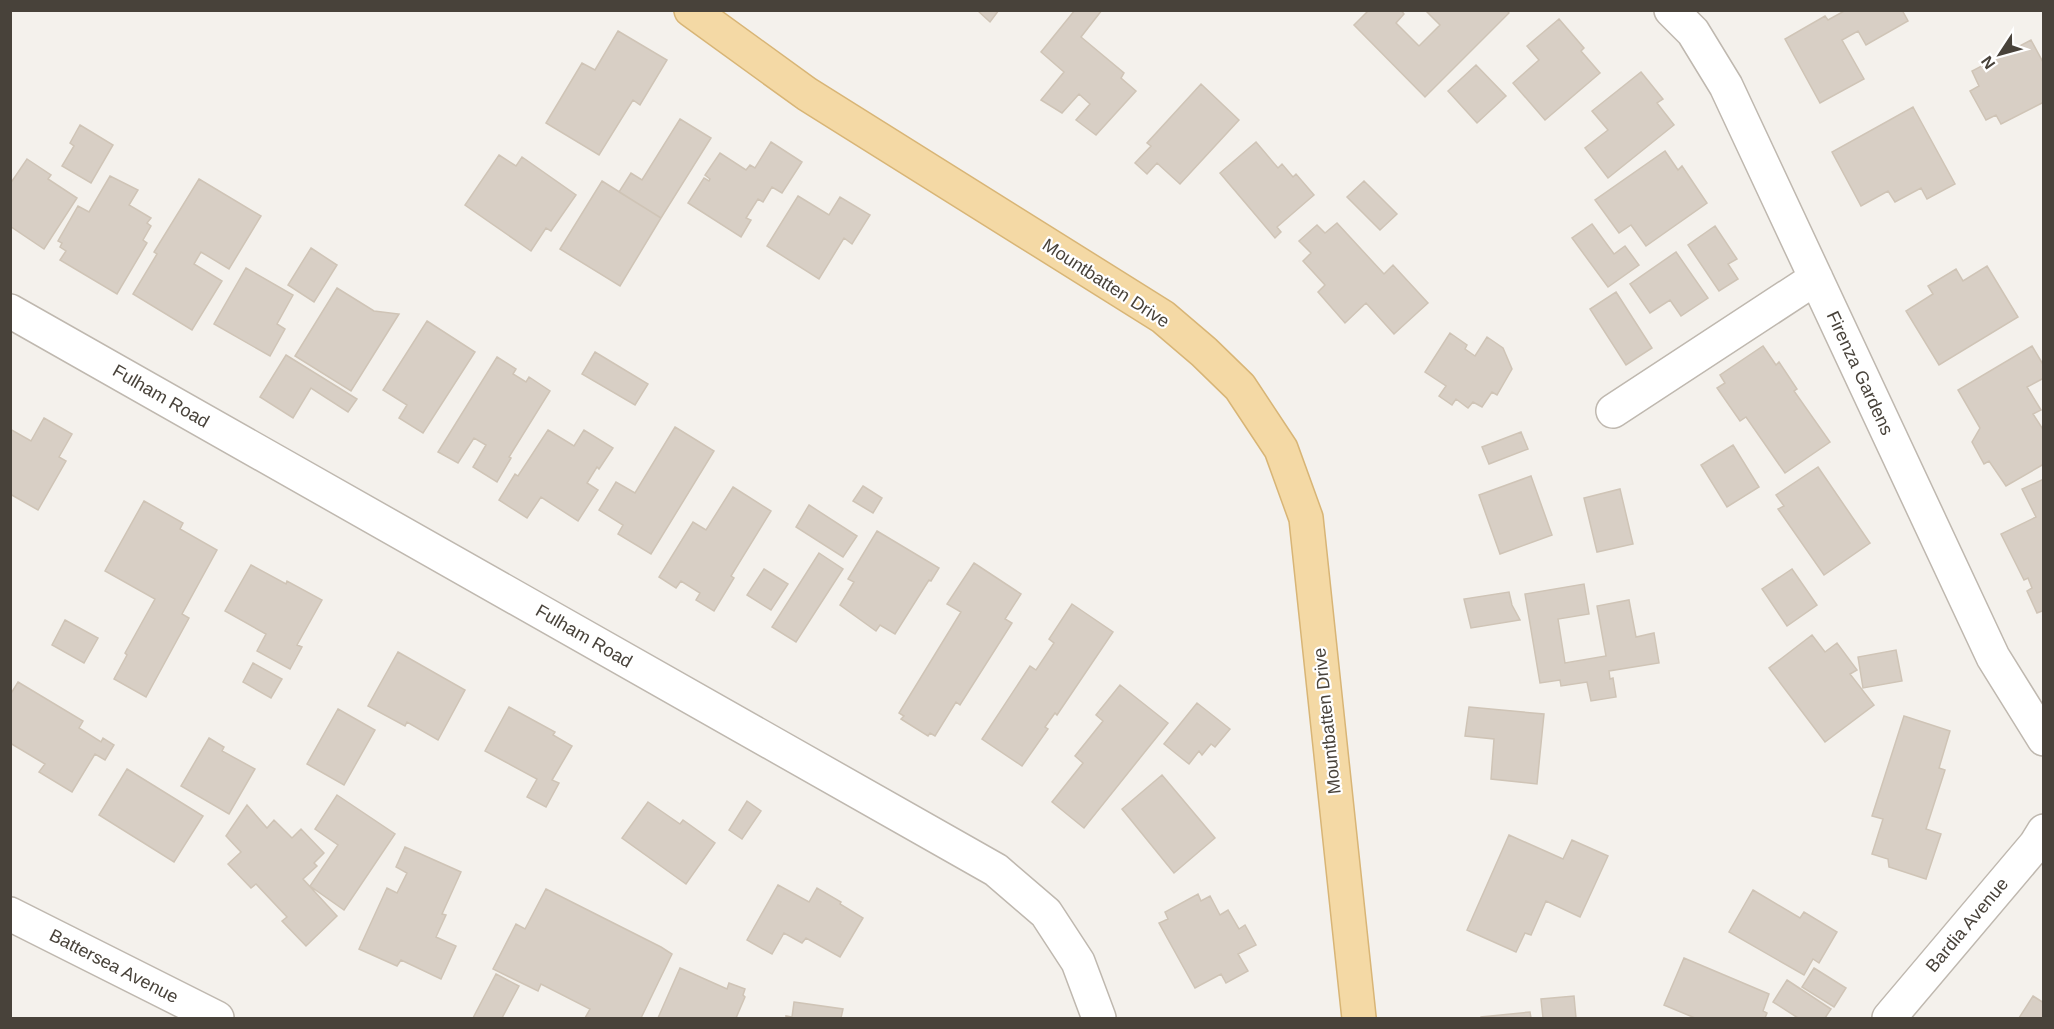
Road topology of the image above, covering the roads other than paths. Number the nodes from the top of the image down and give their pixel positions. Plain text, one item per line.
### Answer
1 (691, 10) edge
2 (1671, 10) edge
3 (1816, 278) junction
4 (10, 311) edge
5 (1613, 411) dead end
6 (2043, 739) edge
7 (2043, 831) edge
8 (10, 914) edge
9 (218, 1018) edge
10 (1099, 1018) edge
11 (1359, 1018) edge
12 (1888, 1018) edge

1 - 11 main road, Mountbatten Drive
2 - 3 street, Firenza Gardens
3 - 5 street
3 - 6 street, Firenza Gardens
4 - 10 street, Fulham Road
7 - 12 street, Bardia Avenue
8 - 9 street, Battersea Avenue

